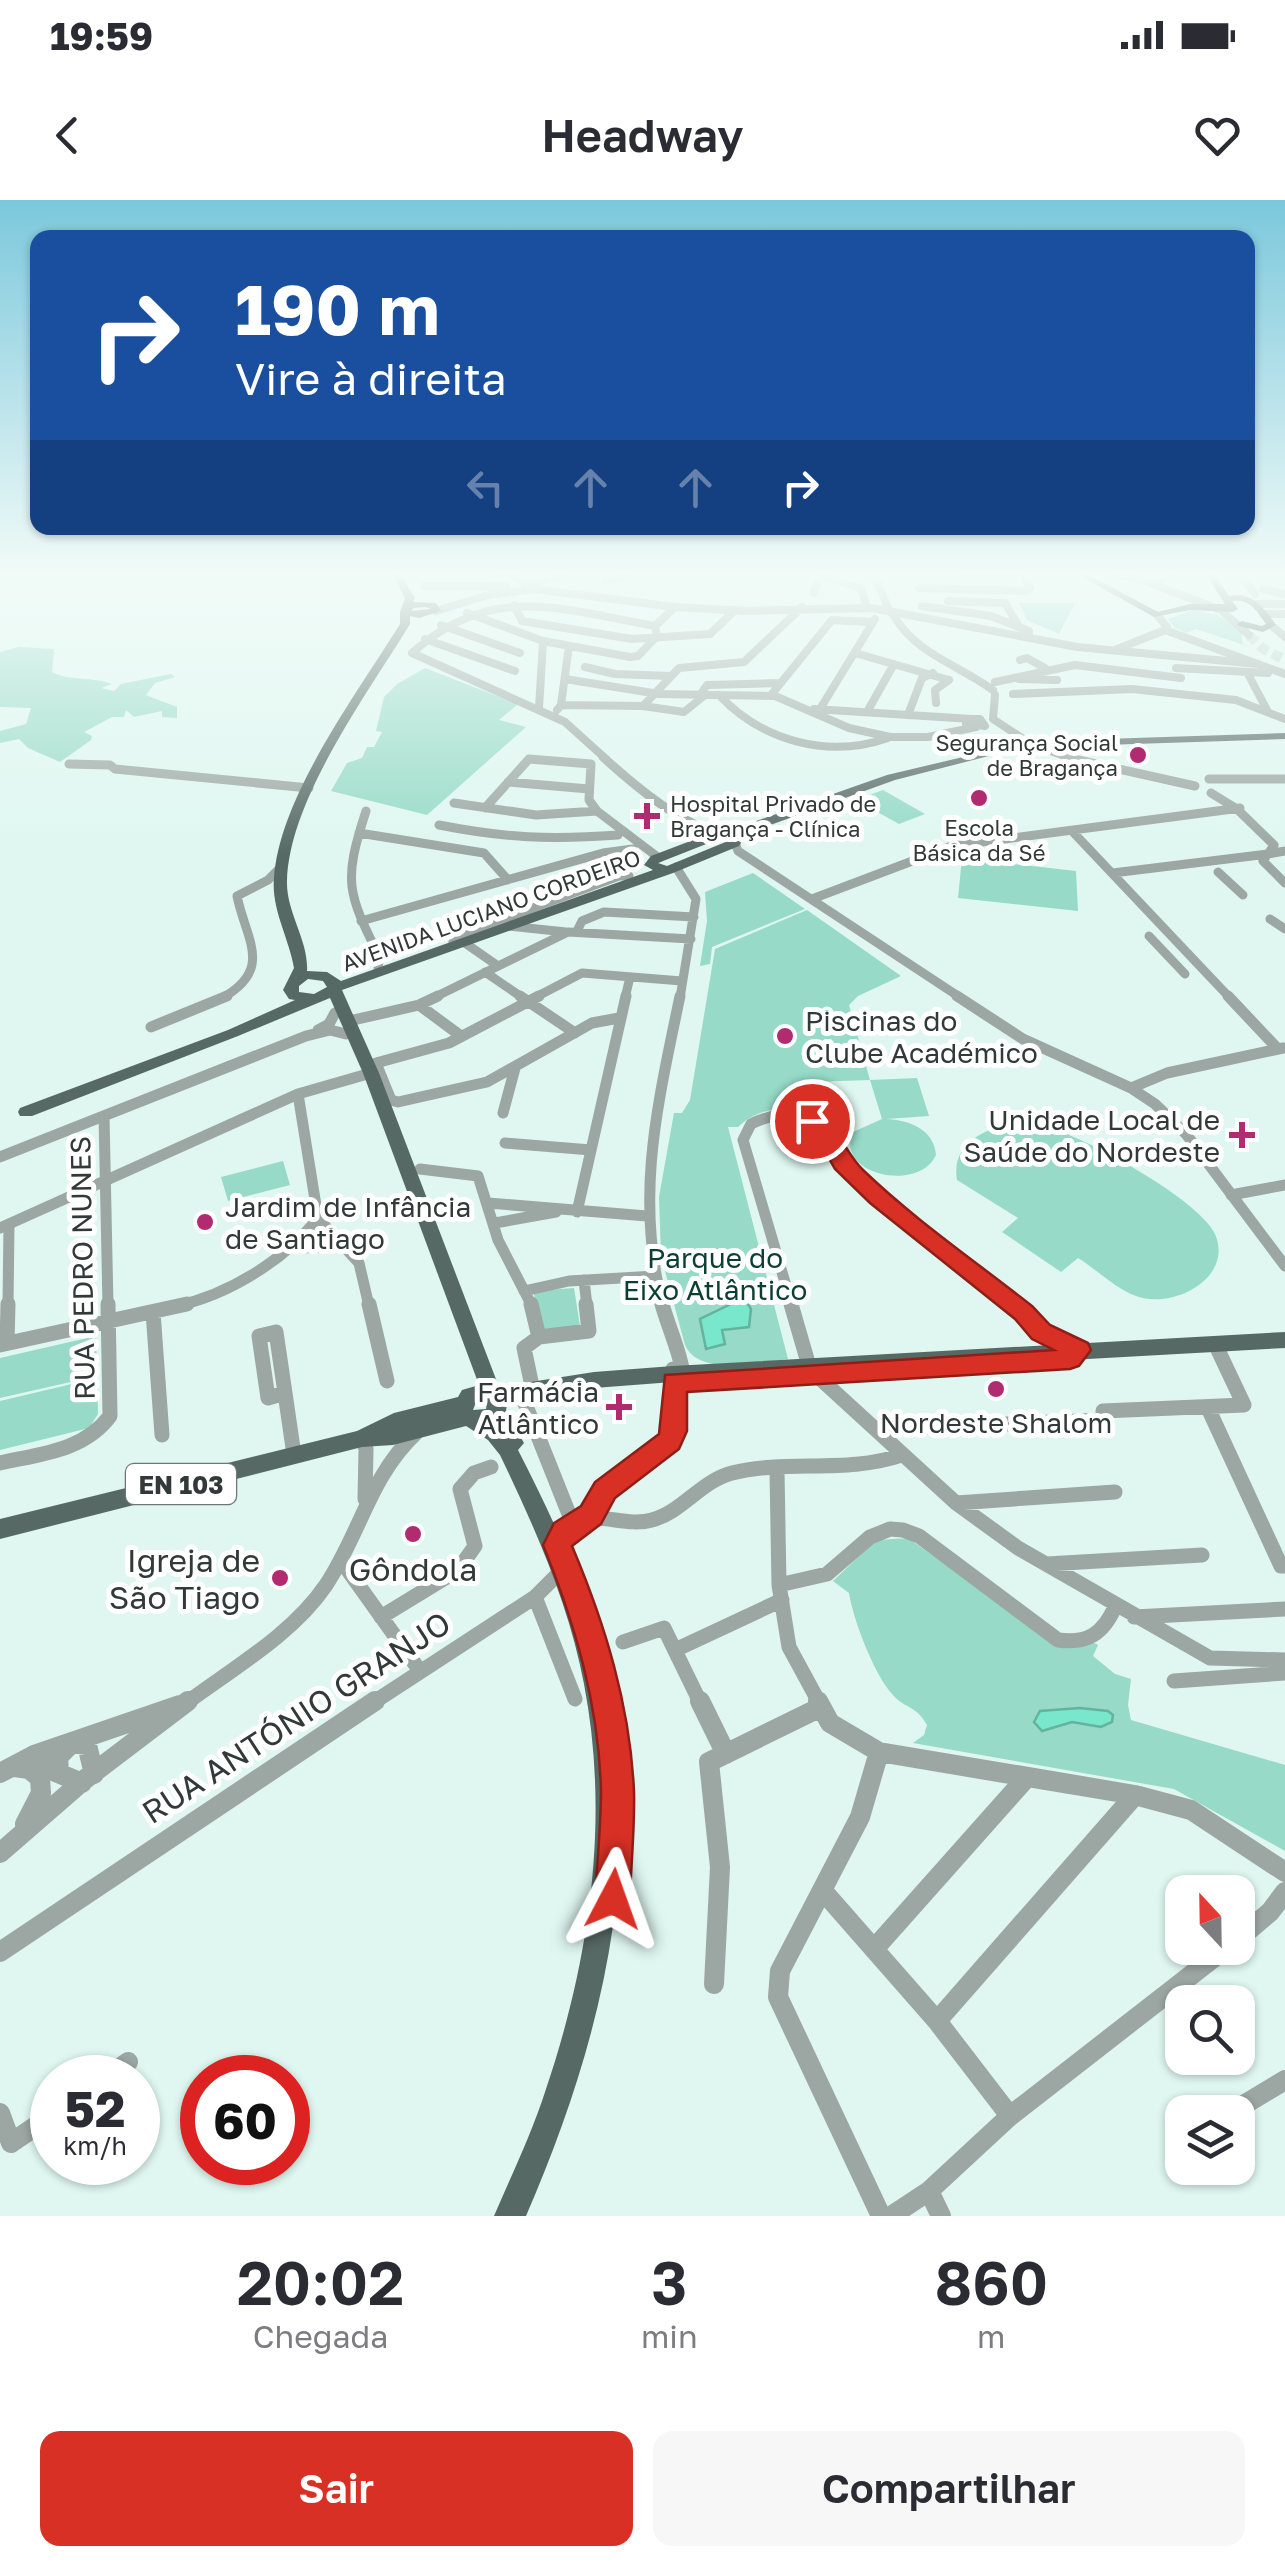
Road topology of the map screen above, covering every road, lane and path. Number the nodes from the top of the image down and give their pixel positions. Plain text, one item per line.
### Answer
1 (377, 667) edge
2 (387, 667) edge
3 (446, 667) edge
4 (504, 667) edge
5 (516, 667) edge
6 (540, 667) edge
7 (566, 667) edge
8 (585, 667) dead end
9 (689, 667) edge
10 (794, 667) edge
11 (846, 667) edge
12 (892, 667) edge
13 (906, 667) edge
14 (953, 667) edge
15 (959, 667) edge
16 (964, 667) edge
17 (1058, 667) edge
18 (1099, 667) edge
19 (1045, 668) joint
20 (1176, 668) joint
21 (1216, 670) junction
22 (515, 671) junction
23 (1247, 672) junction
24 (930, 673) junction
25 (972, 674) junction
26 (1285, 674) edge
27 (671, 676) junction
28 (1110, 676) dead end
29 (1146, 677) junction
30 (1011, 678) junction
31 (1181, 678) junction
32 (565, 679) junction
33 (949, 680) junction
34 (1057, 680) dead end
35 (781, 683) junction
36 (598, 684) junction
37 (1002, 691) junction
38 (508, 693) junction
39 (654, 693) junction
40 (719, 695) junction
41 (771, 695) junction
42 (703, 696) junction
43 (1186, 696) junction
44 (1234, 700) junction
45 (936, 702) dead end
46 (1262, 702) junction
47 (562, 705) junction
48 (578, 705) junction
49 (642, 706) junction
50 (540, 708) junction
51 (806, 708) junction
52 (820, 710) junction
53 (1285, 710) edge
54 (867, 712) junction
55 (1268, 712) junction
56 (550, 714) junction
57 (908, 715) junction
58 (1285, 720) edge
59 (972, 723) junction
60 (890, 737) junction
61 (1285, 738) edge
62 (1046, 744) junction
63 (1063, 744) junction
64 (1021, 748) junction
65 (69, 764) dead end
66 (1285, 780) edge
67 (508, 782) junction
68 (1195, 783) junction
69 (1177, 784) junction
70 (310, 788) junction
71 (588, 788) junction
72 (1221, 789) junction
73 (454, 802) dead end
74 (470, 806) junction
75 (485, 808) junction
76 (1239, 809) junction
77 (366, 811) dead end
78 (597, 811) junction
79 (1220, 813) junction
80 (1204, 814) junction
81 (1252, 823) junction
82 (439, 825) dead end
83 (455, 828) junction
84 (1072, 830) junction
85 (359, 833) junction
86 (705, 836) junction
87 (616, 841) junction
88 (731, 843) junction
89 (1285, 848) edge
90 (1268, 854) junction
91 (660, 866) junction
92 (281, 867) junction
93 (1213, 867) junction
94 (1113, 873) junction
95 (508, 880) junction
96 (1285, 883) edge
97 (249, 887) junction
98 (280, 890) junction
99 (1244, 895) dead end
100 (812, 899) junction
101 (695, 911) junction
102 (1270, 919) dead end
103 (361, 921) junction
104 (531, 922) junction
105 (1285, 929) edge
106 (573, 932) junction
107 (1149, 936) dead end
108 (691, 939) junction
109 (459, 943) junction
110 (384, 962) junction
111 (498, 966) junction
112 (485, 972) junction
113 (1185, 974) dead end
114 (630, 977) junction
115 (682, 981) junction
116 (329, 982) junction
117 (293, 985) junction
118 (310, 1000) junction
119 (528, 1002) junction
120 (419, 1005) junction
121 (620, 1018) junction
122 (344, 1023) junction
123 (151, 1027) dead end
124 (576, 1033) junction
125 (306, 1036) junction
126 (462, 1036) junction
127 (1282, 1048) edge
128 (148, 1058) dead end
129 (515, 1068) junction
130 (369, 1070) junction
131 (1161, 1075) junction
132 (1105, 1077) junction
133 (1130, 1088) junction
134 (298, 1094) junction
135 (1154, 1103) junction
136 (26, 1112) dead end
137 (503, 1113) dead end
138 (104, 1116) junction
139 (505, 1143) dead end
140 (591, 1150) junction
141 (0, 1157) edge
142 (420, 1169) dead end
143 (105, 1181) junction
144 (1285, 1186) edge
145 (1232, 1195) junction
146 (488, 1203) junction
147 (573, 1211) junction
148 (647, 1216) junction
149 (318, 1218) junction
150 (495, 1223) junction
151 (4, 1226) edge
152 (341, 1247) junction
153 (290, 1248) junction
154 (1285, 1266) edge
155 (656, 1276) junction
156 (584, 1280) junction
157 (524, 1290) junction
158 (153, 1312) junction
159 (109, 1322) junction
160 (1041, 1332) junction
161 (538, 1337) junction
162 (1285, 1343) edge
163 (3, 1344) edge
164 (1218, 1350) junction
165 (1075, 1355) junction
166 (1035, 1357) junction
167 (811, 1370) junction
168 (675, 1373) junction
169 (387, 1381) dead end
170 (286, 1393) dead end
171 (528, 1396) junction
172 (481, 1406) junction
173 (1208, 1408) junction
174 (423, 1429) junction
175 (878, 1429) junction
176 (162, 1435) dead end
177 (362, 1438) junction
178 (294, 1455) junction
179 (902, 1455) junction
180 (0, 1463) edge
181 (491, 1467) dead end
182 (777, 1470) junction
183 (1116, 1492) dead end
184 (365, 1502) junction
185 (956, 1504) junction
186 (591, 1515) junction
187 (0, 1529) edge
188 (559, 1530) junction
189 (1202, 1555) dead end
190 (342, 1562) junction
191 (1048, 1564) junction
192 (1285, 1566) edge
193 (565, 1584) junction
194 (780, 1593) junction
195 (535, 1597) junction
196 (1115, 1607) junction
197 (1285, 1609) edge
198 (382, 1617) junction
199 (1132, 1617) junction
200 (623, 1642) dead end
201 (675, 1650) junction
202 (1285, 1660) edge
203 (420, 1671) junction
204 (1285, 1672) edge
205 (1174, 1681) dead end
206 (575, 1699) dead end
207 (190, 1701) junction
208 (822, 1706) junction
209 (72, 1742) junction
210 (879, 1752) junction
211 (726, 1754) junction
212 (14, 1770) edge
213 (59, 1773) junction
214 (1027, 1777) junction
215 (88, 1778) junction
216 (1135, 1795) junction
217 (16, 1837) junction
218 (0, 1853) edge
219 (1285, 1872) edge
220 (823, 1891) junction
221 (1285, 1892) edge
222 (1255, 1924) edge
223 (875, 1948) junction
224 (0, 1952) edge
225 (1204, 1965) edge
226 (714, 1984) dead end
227 (937, 2020) junction
228 (1285, 2080) edge
229 (1255, 2098) edge
230 (0, 2112) edge
231 (1010, 2116) junction
232 (30, 2130) edge
233 (928, 2192) junction
234 (510, 2216) edge
235 (521, 2216) edge
236 (880, 2216) edge
237 (891, 2216) edge
238 (941, 2216) edge

1 - 70 main road
2 - 116 main road
3 - 38 street
4 - 22 street
5 - 22 street
6 - 50 street
7 - 32 street
8 - 27 street
9 - 27 street
10 - 35 street
11 - 52 street
12 - 54 street
13 - 24 street
14 - 24 street
15 - 25 street
16 - 37 street
17 - 19 street
18 - 29 street
19 - 30 street
20 - 21 street
20 - 31 street
21 - 23 street
21 - 44 street
22 - 38 street
23 - 26 street
23 - 46 street
24 - 33 street
24 - 57 street
25 - 33 street
25 - 37 street
27 - 39 street
28 - 29 street
29 - 31 street
30 - 34 street
30 - 37 street
31 - 43 street
32 - 36 street
32 - 47 street
33 - 45 street
35 - 41 street
35 - 42 street
36 - 39 street
36 - 48 street
37 - 43 street
37 - 59 street
37 - 62 street
37 - 68 street
37 - 69 street
38 - 50 street
39 - 42 street
39 - 49 street
40 - 41 street
40 - 42 street
40 - 60 street
41 - 51 street
42 - 49 street
43 - 44 street
44 - 46 street
44 - 55 street
46 - 55 street
47 - 48 street
47 - 56 street
48 - 49 street
50 - 56 street
51 - 52 street
51 - 60 street
52 - 54 street
53 - 55 street
54 - 57 street
55 - 58 street
56 - 86 street
57 - 59 street
59 - 60 street
59 - 64 street
61 - 62 main road
61 - 63 main road
62 - 63 main road
62 - 64 main road, bridge
63 - 68 street
64 - 69 street
64 - 88 main road
65 - 70 street
66 - 72 street
67 - 71 street
67 - 71 street
67 - 75 street
68 - 69 street
68 - 72 street
68 - 72 street
70 - 92 main road
71 - 78 street
72 - 76 street
72 - 80 street
73 - 74 street
74 - 75 street
74 - 83 street
75 - 78 street
76 - 79 street
76 - 81 street
76 - 89 street
77 - 85 street
78 - 87 street
79 - 80 street
79 - 81 street
80 - 84 street
81 - 90 street
82 - 83 street
83 - 87 street
84 - 94 street
84 - 100 street
85 - 95 street
85 - 103 street
86 - 88 main road, AVENIDA LUCIANO CORDEIRO
86 - 91 main road, AVENIDA LUCIANO CORDEIRO
87 - 91 street
87 - 95 street
88 - 91 main road, AVENIDA LUCIANO CORDEIRO
88 - 100 street
89 - 90 street
90 - 93 street
90 - 96 street
91 - 101 street
91 - 104 main road, AVENIDA LUCIANO CORDEIRO
91 - 109 main road, AVENIDA LUCIANO CORDEIRO
92 - 97 street
92 - 98 main road
93 - 94 street
93 - 99 street
94 - 127 street
95 - 103 street
97 - 98 street
97 - 123 street
98 - 117 main road
100 - 132 street
101 - 106 street
101 - 108 street
102 - 105 street
103 - 110 street
104 - 106 street
104 - 109 main road, AVENIDA LUCIANO CORDEIRO
106 - 108 street
106 - 111 street
107 - 113 street
108 - 115 street
109 - 110 main road, AVENIDA LUCIANO CORDEIRO
109 - 111 street
109 - 116 main road, AVENIDA LUCIANO CORDEIRO
110 - 116 main road, AVENIDA LUCIANO CORDEIRO
111 - 112 street
112 - 119 street
112 - 120 street
114 - 115 street
114 - 119 street
114 - 121 street
115 - 148 street
116 - 117 main road
116 - 118 main road
116 - 122 main road
117 - 118 main road
117 - 128 main road
118 - 122 main road
118 - 136 main road
119 - 124 street
119 - 126 street
120 - 122 street
120 - 126 street
121 - 124 street
121 - 140 street
122 - 125 street
122 - 125 street
122 - 130 main road
124 - 129 street
125 - 138 street
126 - 130 street
127 - 131 street
129 - 130 street
129 - 137 street
130 - 134 street
130 - 172 main road
130 - 172 main road
131 - 132 street
131 - 133 street
131 - 135 street
132 - 133 street
133 - 135 street
134 - 143 street
134 - 149 street
135 - 145 street
138 - 141 street
138 - 143 street, RUA PEDRO NUNES
139 - 140 street
140 - 147 street
142 - 146 street
143 - 151 street
143 - 159 street, RUA PEDRO NUNES
144 - 145 street
145 - 154 street
146 - 147 street
146 - 150 street
147 - 148 street
147 - 150 street
148 - 155 street
149 - 152 street
149 - 153 street
150 - 157 street
151 - 163 street
152 - 153 street
152 - 169 street
153 - 158 street
155 - 156 street
155 - 168 street
156 - 157 street
156 - 161 street
157 - 161 street
158 - 159 street
158 - 176 street
159 - 163 street
159 - 180 street, RUA PEDRO NUNES
160 - 165 street
160 - 166 street
160 - 167 street
161 - 171 street
162 - 164 main road, EN 103
162 - 165 main road, EN 103
164 - 165 main road, EN 103
164 - 173 street
165 - 166 main road, EN 103
166 - 167 main road, EN 103
167 - 168 main road, EN 103
167 - 175 street
168 - 171 main road, EN 103
168 - 186 street
170 - 178 street
171 - 172 main road, EN 103
171 - 188 street
172 - 174 main road, EN 103
172 - 177 main road, EN 103
172 - 188 main road
172 - 193 main road
173 - 175 street
173 - 192 street
174 - 177 main road, EN 103
174 - 184 street
175 - 179 street
177 - 178 main road, EN 103
177 - 184 street
178 - 187 main road, EN 103
179 - 182 street
179 - 185 street
181 - 198 street
182 - 186 street
182 - 194 street
183 - 185 street
184 - 190 street
185 - 191 street
186 - 188 street
188 - 235 main road
189 - 191 street
190 - 198 street
190 - 207 street
191 - 196 street
193 - 195 street
193 - 234 main road
194 - 196 street
194 - 201 street
194 - 208 street
195 - 203 street, RUA ANTÓNIO GRANJO
195 - 206 street
196 - 199 street
197 - 199 street
198 - 203 street
199 - 202 street
200 - 201 street
201 - 211 street
203 - 224 street, RUA ANTÓNIO GRANJO
204 - 205 street
207 - 209 street
207 - 215 street
208 - 210 street
208 - 211 street
209 - 212 street
209 - 213 street
209 - 215 street
210 - 214 street
210 - 220 street
211 - 226 street
212 - 213 street
212 - 217 street
213 - 215 street
214 - 216 street
214 - 223 street
215 - 217 street
216 - 219 street
216 - 227 street
217 - 218 street
220 - 223 street
220 - 236 street
221 - 222 street
223 - 227 street
225 - 231 street
227 - 231 street
228 - 229 street
230 - 232 street
231 - 233 street
233 - 237 street
233 - 238 street

